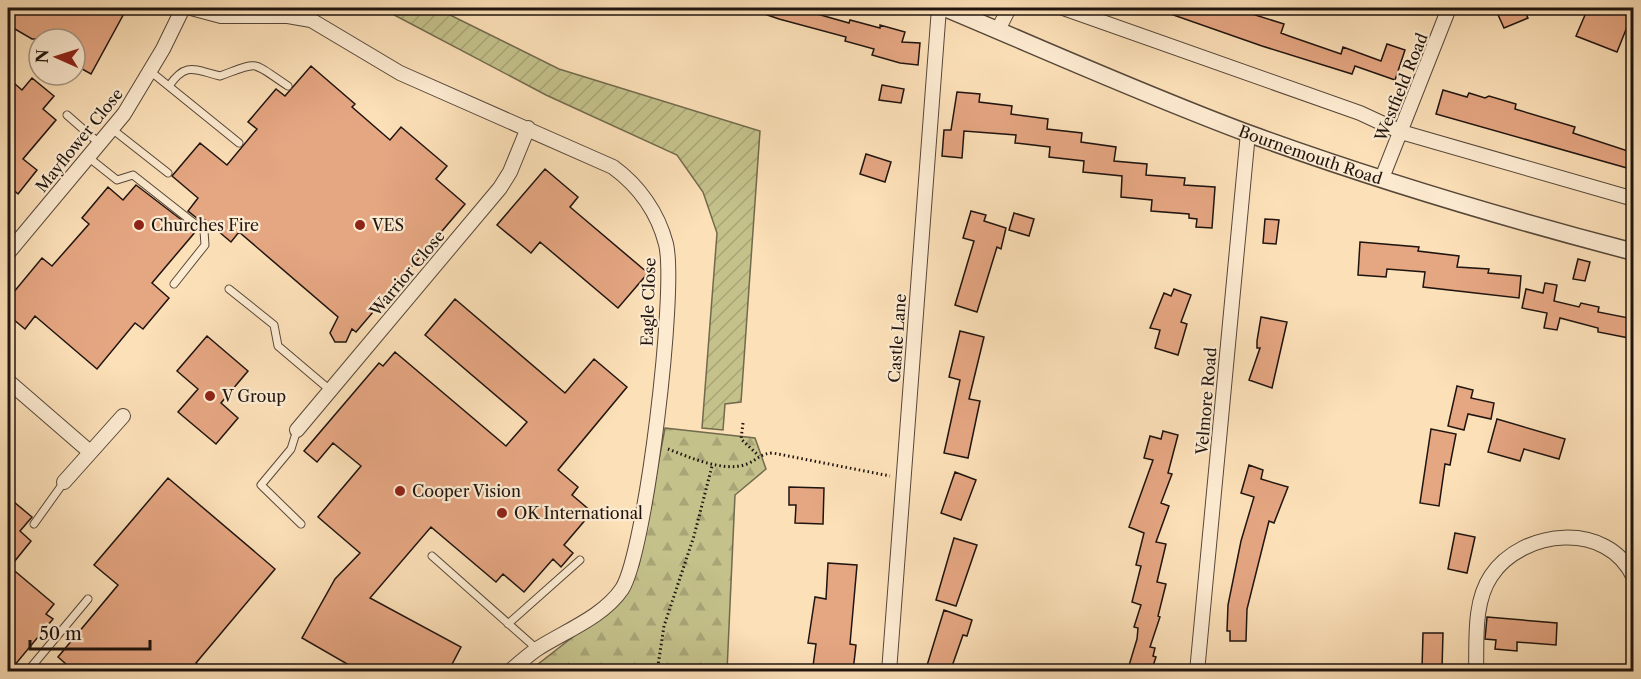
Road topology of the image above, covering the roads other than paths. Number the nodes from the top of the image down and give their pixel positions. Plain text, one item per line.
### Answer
1 (183, 8) edge
2 (191, 8) edge
3 (939, 8) edge
4 (945, 8) edge
5 (1009, 8) edge
6 (1063, 8) edge
7 (1449, 8) edge
8 (978, 14) edge
9 (998, 30) junction
10 (150, 71) junction
11 (169, 86) junction
12 (288, 86) dead end
13 (67, 115) dead end
14 (528, 128) junction
15 (112, 129) junction
16 (1401, 132) junction
17 (1248, 133) junction
18 (239, 143) dead end
19 (100, 144) junction
20 (88, 157) junction
21 (168, 173) dead end
22 (1382, 178) junction
23 (1634, 199) edge
24 (1634, 252) edge
25 (8, 253) edge
26 (174, 284) dead end
27 (229, 289) dead end
28 (8, 381) edge
29 (330, 390) junction
30 (123, 416) dead end
31 (297, 430) joint
32 (90, 452) junction
33 (64, 482) joint
34 (301, 524) dead end
35 (34, 525) dead end
36 (432, 556) dead end
37 (1628, 557) edge
38 (580, 560) dead end
39 (1634, 578) edge
40 (87, 599) dead end
41 (508, 624) junction
42 (537, 649) junction
43 (27, 672) edge
44 (509, 672) edge
45 (889, 672) edge
46 (1197, 672) edge
47 (1476, 672) edge

1 - 10 street, Mayflower Close
2 - 14 street, Eagle Close
3 - 45 street, Castle Lane
4 - 8 street, Bournemouth Road
5 - 9 street
6 - 16 street
7 - 16 street, Westfield Road
8 - 9 street, Bournemouth Road
9 - 17 street, Bournemouth Road
10 - 11 lane
10 - 15 street, Mayflower Close
11 - 12 lane
11 - 18 lane
13 - 19 lane
14 - 29 street, Warrior Close
14 - 42 street, Eagle Close
15 - 19 street, Mayflower Close
15 - 21 lane
16 - 22 street, Westfield Road
16 - 23 street
17 - 22 street, Bournemouth Road
17 - 46 street, Velmore Road
19 - 20 street, Mayflower Close
20 - 25 street, Mayflower Close
20 - 26 lane
22 - 24 street, Bournemouth Road
27 - 29 lane
28 - 32 street
29 - 31 street, Warrior Close
30 - 32 street
31 - 34 lane
32 - 33 street
33 - 35 lane
36 - 41 lane
37 - 39 street
37 - 47 street
38 - 41 lane
40 - 43 lane
41 - 42 lane
42 - 44 street, Eagle Close

